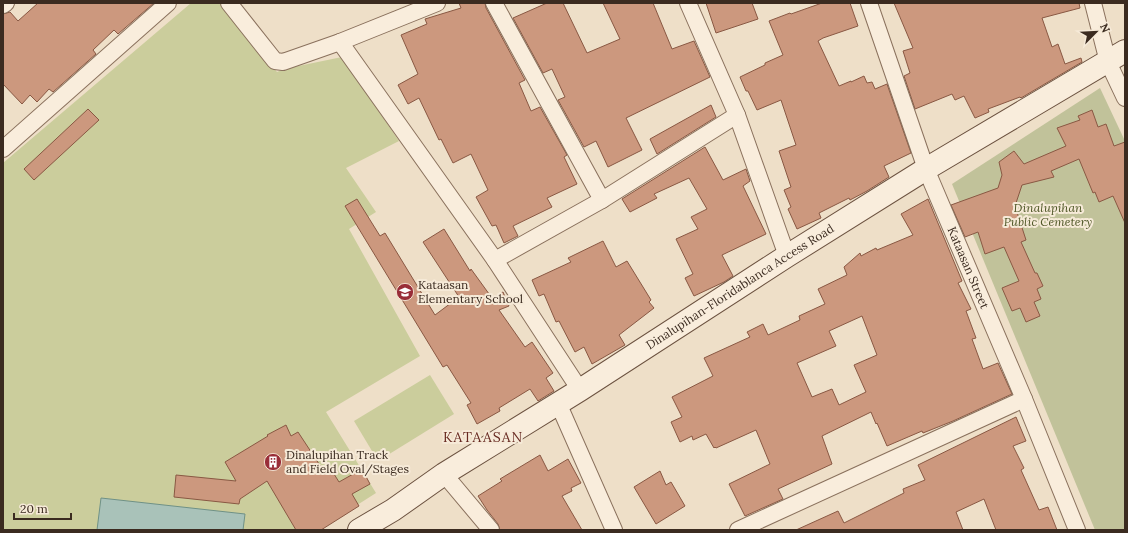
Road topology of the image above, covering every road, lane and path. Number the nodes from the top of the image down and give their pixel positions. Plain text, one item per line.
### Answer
1 (6, 3) edge
2 (168, 3) edge
3 (229, 3) edge
4 (437, 3) edge
5 (494, 3) edge
6 (688, 3) edge
7 (869, 3) edge
8 (1093, 3) edge
9 (3, 6) edge
10 (340, 42) junction
11 (1116, 57) edge
12 (1125, 98) edge
13 (737, 115) junction
14 (3, 149) edge
15 (926, 169) junction
16 (602, 200) junction
17 (787, 256) junction
18 (495, 260) junction
19 (580, 390) junction
20 (1024, 399) junction
21 (558, 403) junction
22 (444, 474) junction
23 (359, 530) edge
24 (491, 530) edge
25 (614, 530) edge
26 (738, 530) edge
27 (1077, 530) edge

1 - 9 street
2 - 14 street
3 - 10 street
4 - 10 street
5 - 16 street
6 - 13 street
7 - 15 street, Kataasan Street
8 - 11 street
10 - 18 street
11 - 12 street
11 - 15 main road, Dinalupihan-Floridablanca Access Road
13 - 16 street
13 - 17 street
15 - 17 main road, Dinalupihan-Floridablanca Access Road
15 - 20 street, Kataasan Street
16 - 18 street
17 - 19 main road, Dinalupihan-Floridablanca Access Road
18 - 19 street
19 - 21 main road, Dinalupihan-Floridablanca Access Road
20 - 26 street
20 - 27 street, Kataasan Street
21 - 22 main road, Dinalupihan-Floridablanca Access Road
21 - 25 street
22 - 23 main road, Dinalupihan-Floridablanca Access Road
22 - 24 street

